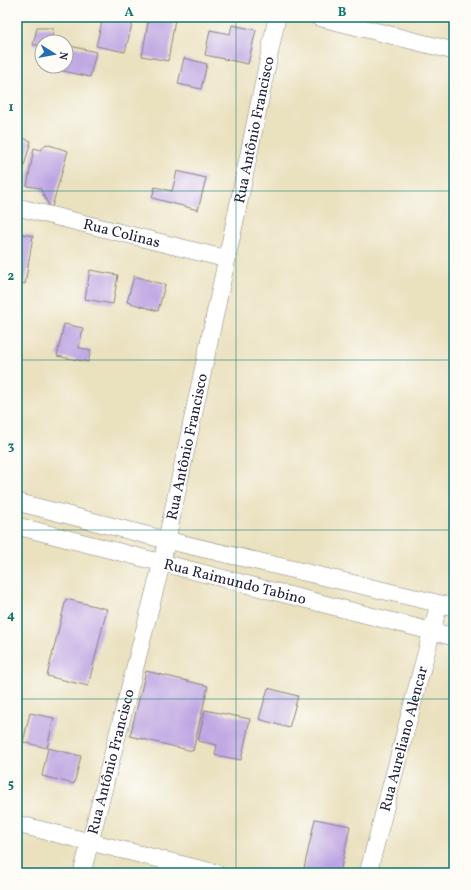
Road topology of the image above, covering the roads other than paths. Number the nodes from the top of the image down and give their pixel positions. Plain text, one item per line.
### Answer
1 (277, 17) edge
2 (318, 17) edge
3 (454, 51) edge
4 (17, 207) edge
5 (227, 259) junction
6 (17, 502) edge
7 (17, 526) edge
8 (166, 540) junction
9 (162, 562) junction
10 (447, 606) edge
11 (433, 631) junction
12 (454, 637) edge
13 (17, 824) edge
14 (90, 842) junction
15 (82, 873) edge
16 (216, 873) edge
17 (368, 873) edge

1 - 5 street, Rua Antônio Francisco
2 - 3 street
4 - 5 street, Rua Colinas
5 - 8 street, Rua Antônio Francisco
6 - 8 street, Rua Raimundo Tabino
7 - 9 street, Rua Raimundo Tabino
8 - 9 street, Rua Antônio Francisco
8 - 10 street, Rua Raimundo Tabino
9 - 11 street, Rua Raimundo Tabino
9 - 14 street, Rua Antônio Francisco
10 - 11 street, Rua Aureliano Alencar
11 - 12 street, Rua Raimundo Tabino
11 - 17 street, Rua Aureliano Alencar
13 - 14 street
14 - 15 street, Rua Antônio Francisco
14 - 16 street

